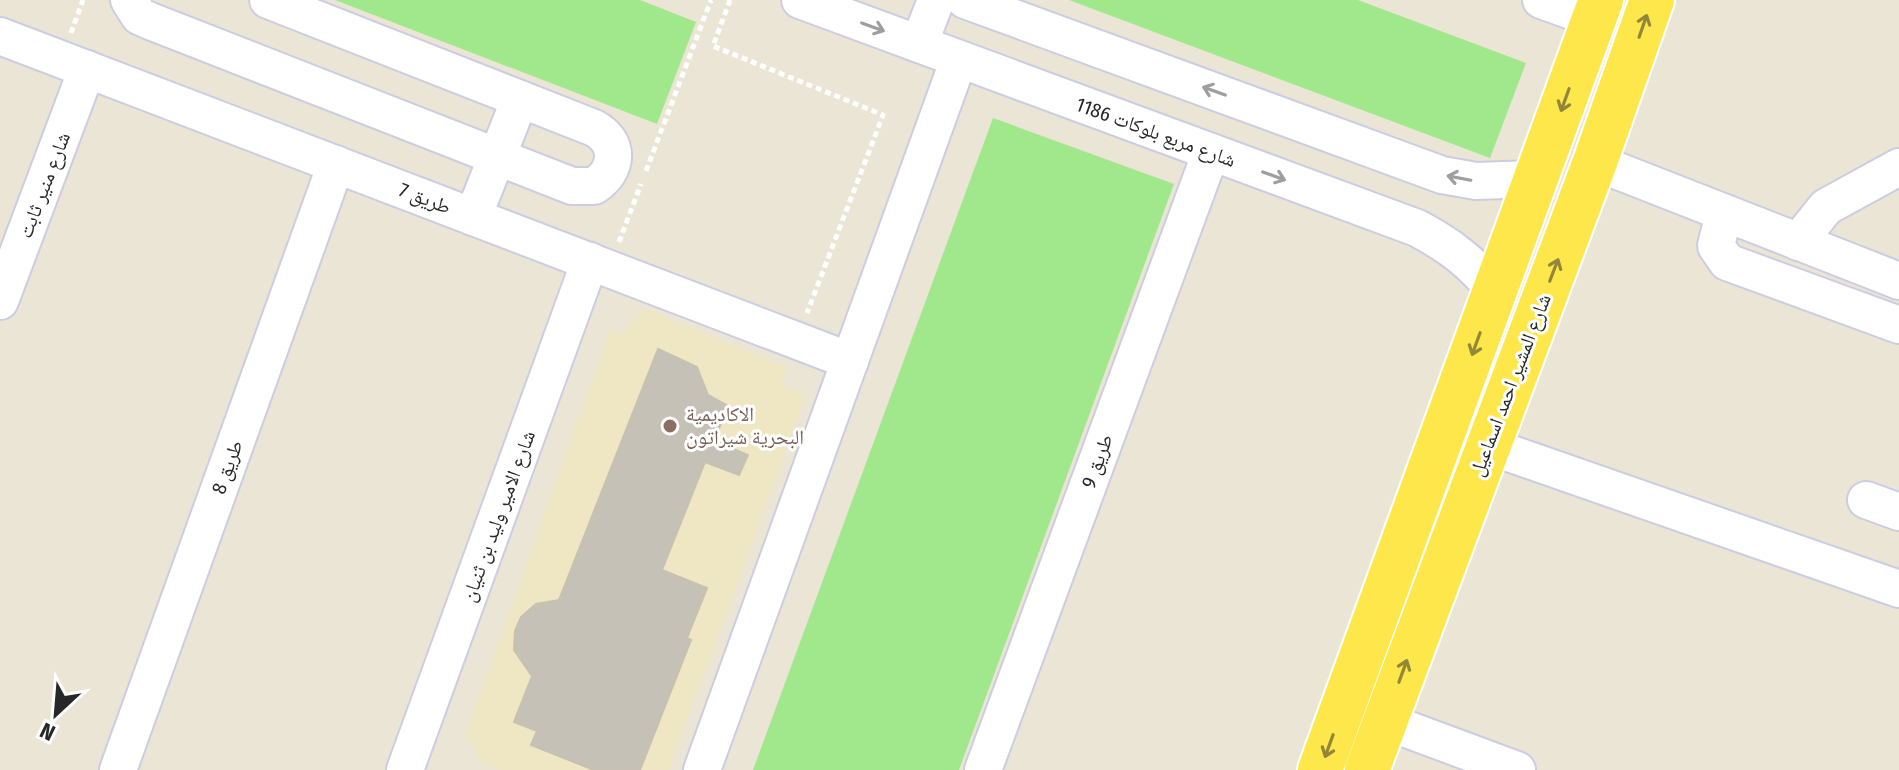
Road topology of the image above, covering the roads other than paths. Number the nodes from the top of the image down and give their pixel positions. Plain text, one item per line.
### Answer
1 (129, 0) edge
2 (268, 0) edge
3 (800, 0) edge
4 (936, 0) edge
5 (965, 0) edge
6 (1541, 0) edge
7 (1652, 0) edge
8 (1597, 10) edge
9 (1013, 17) junction
10 (0, 36) edge
11 (919, 44) junction
12 (976, 65) junction
13 (87, 69) junction
14 (520, 99) junction
15 (1211, 152) junction
16 (497, 157) junction
17 (1595, 162) junction
18 (336, 164) junction
19 (1899, 167) edge
20 (1536, 179) junction
21 (1724, 213) junction
22 (473, 217) junction
23 (1798, 242) junction
24 (599, 265) junction
25 (1899, 281) edge
26 (1495, 291) junction
27 (0, 301) edge
28 (1899, 325) edge
29 (850, 361) junction
30 (1486, 445) junction
31 (1899, 589) edge
32 (1385, 721) junction
33 (118, 770) edge
34 (405, 770) edge
35 (702, 770) edge
36 (983, 770) edge
37 (1320, 770) edge
38 (1367, 770) edge
39 (1517, 770) edge

1 - 16 street
2 - 14 street
3 -> 11 street, شارع مربع بلوكات 1186
4 - 11 street
5 - 9 street
6 - 8 street
17 -> 7 main road, شارع المشير احمد اسماعيل
8 -> 20 main road
9 - 12 street
20 -> 9 street
10 - 13 street, طريق 7
11 - 12 street, شارع مربع بلوكات 1186
12 - 15 street, شارع مربع بلوكات 1186
12 - 29 street
13 - 18 street, طريق 7
13 - 27 street, شارع منير ثابت
14 - 16 street
14 - 16 street
15 -> 26 street, شارع مربع بلوكات 1186
15 - 36 street, طريق 9
16 - 22 street
17 - 21 street
30 -> 17 main road, شارع المشير احمد اسماعيل
18 - 22 street, طريق 7
18 - 33 street, طريق 8
19 - 23 street
20 - 26 main road
21 - 23 street
21 - 28 street
22 - 24 street, طريق 7
23 - 25 street
24 - 29 street, طريق 7
24 - 34 street, شارع الامير وليد بن ثنيان
26 -> 37 main road
29 - 35 street
30 - 31 street
32 -> 30 main road, شارع المشير احمد اسماعيل
32 - 38 main road, شارع المشير احمد اسماعيل
32 - 39 street

